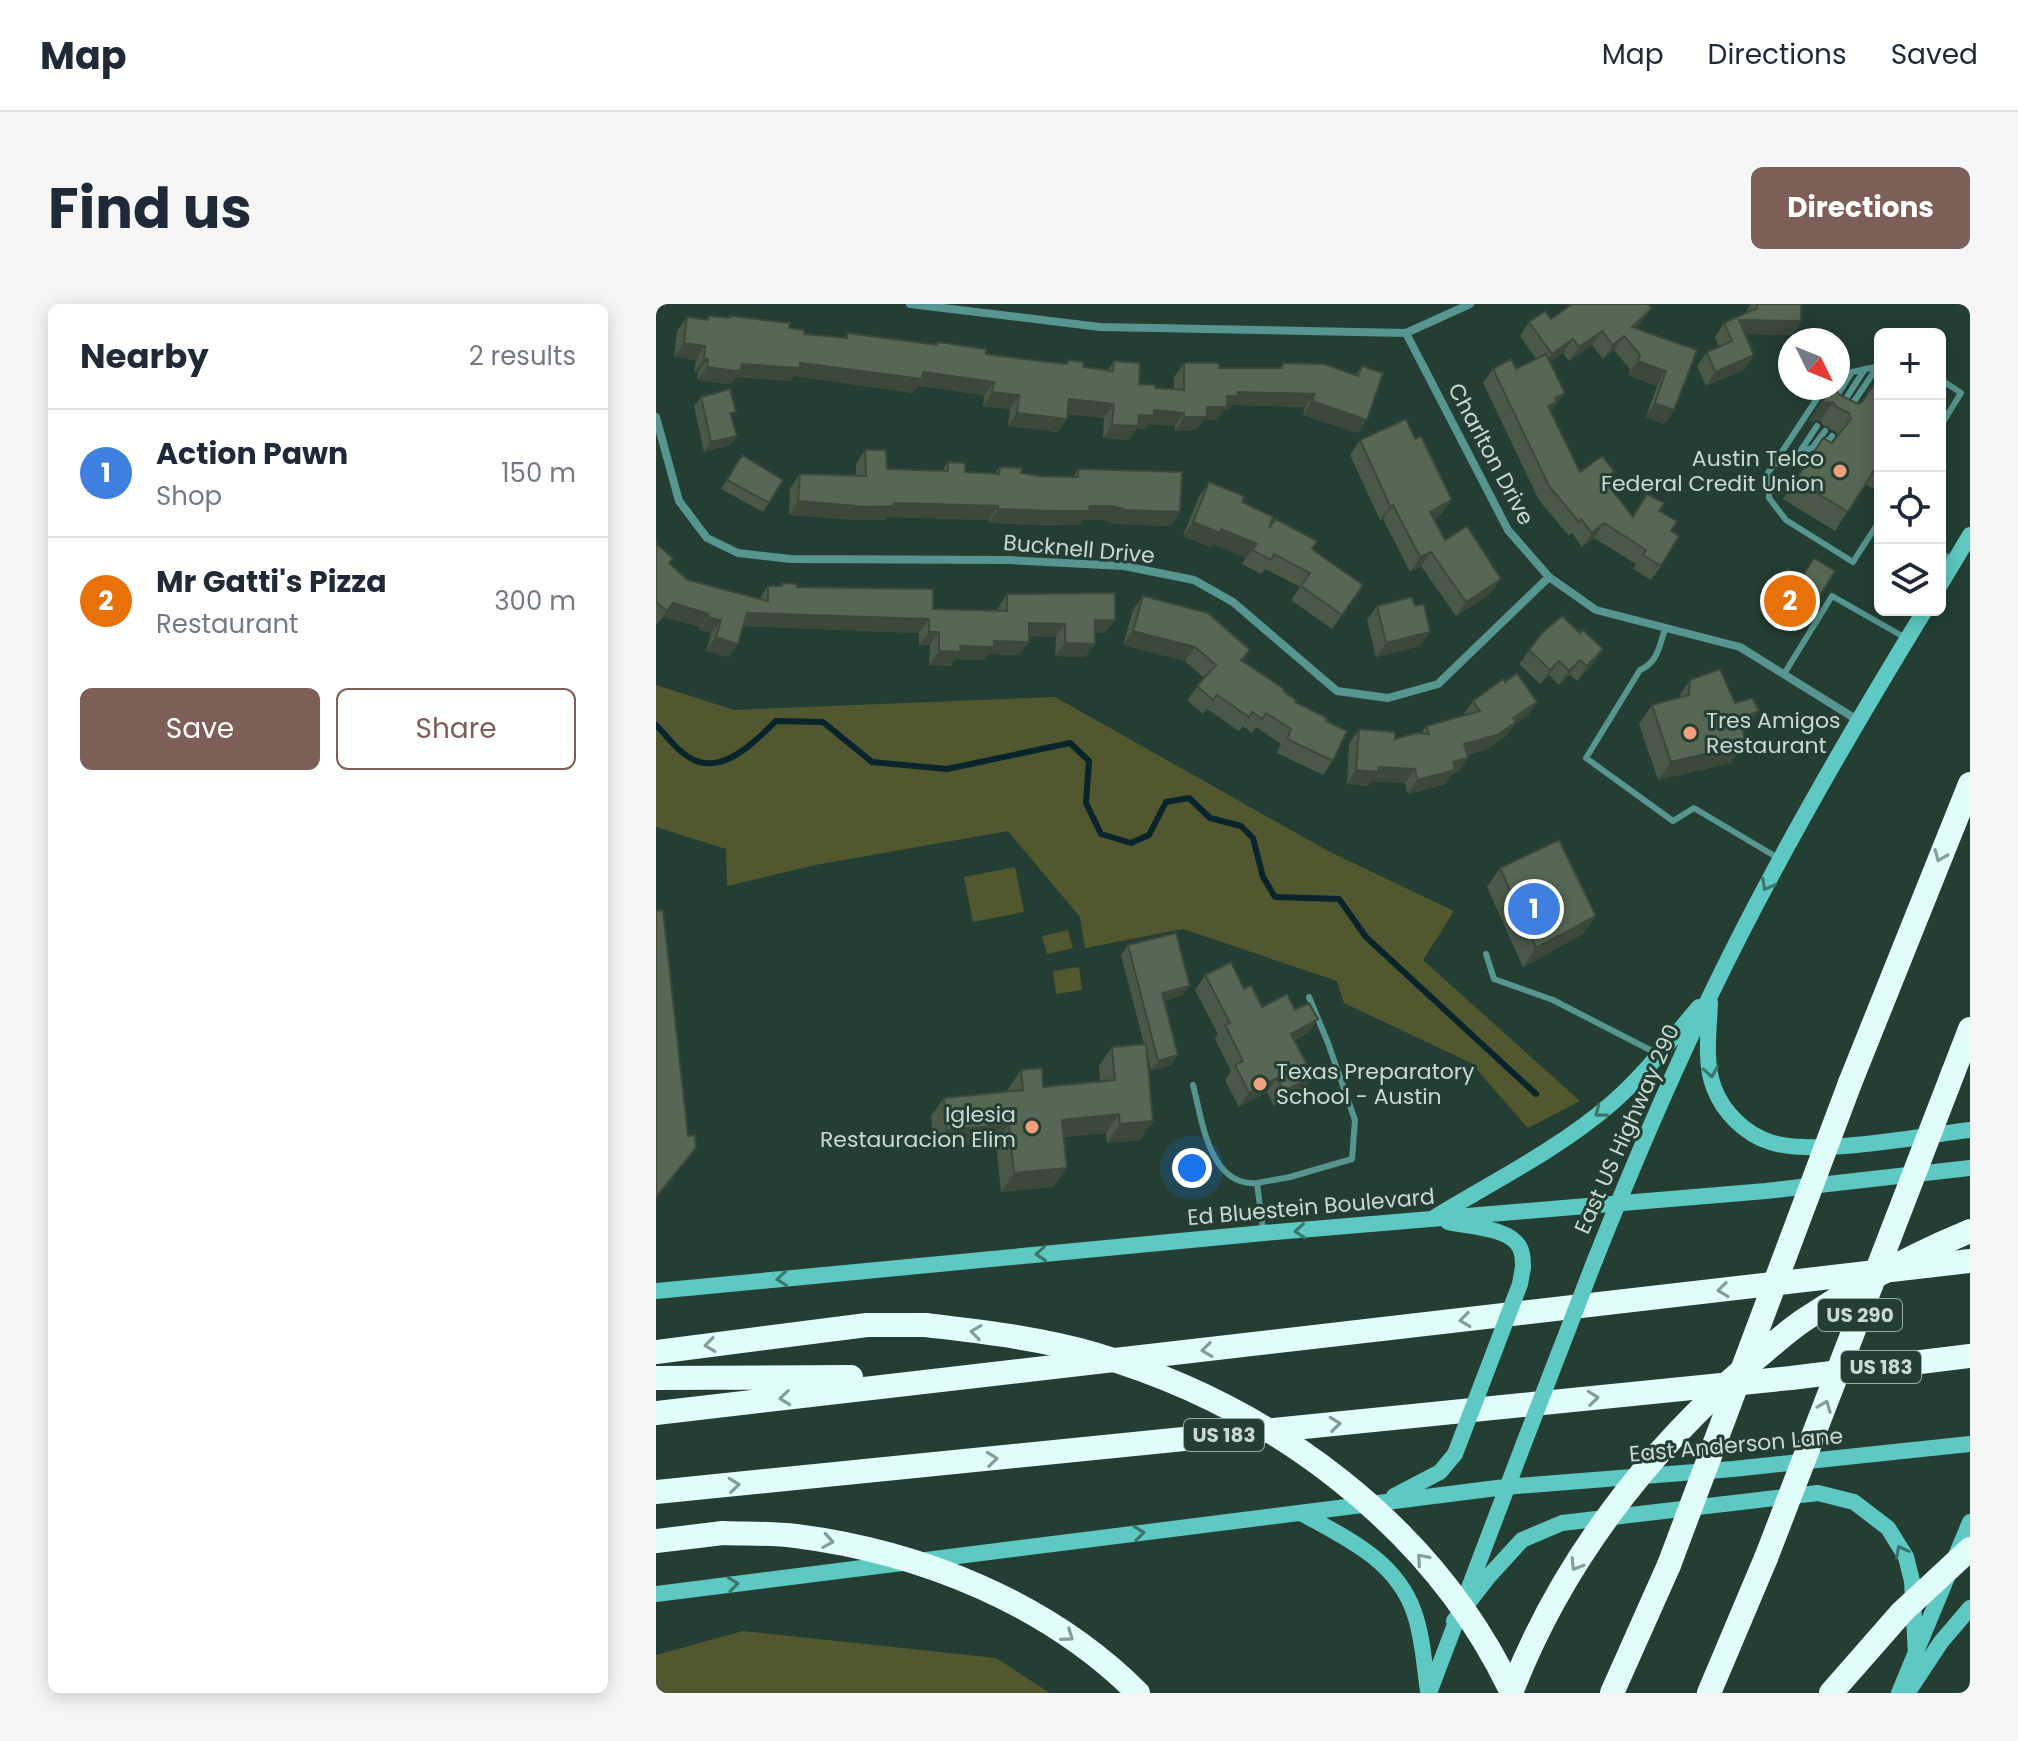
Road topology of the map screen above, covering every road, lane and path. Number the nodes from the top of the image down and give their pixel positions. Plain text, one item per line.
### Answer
1 (910, 304) edge
2 (1470, 304) edge
3 (1406, 333) junction
4 (1874, 367) edge
5 (1865, 369) junction
6 (1852, 372) joint
7 (1874, 373) edge
8 (1946, 383) edge
9 (1816, 400) edge
10 (1829, 408) edge
11 (1836, 412) edge
12 (656, 417) edge
13 (1844, 417) edge
14 (1946, 417) edge
15 (1817, 426) dead end
16 (1825, 431) dead end
17 (1832, 436) dead end
18 (1813, 447) junction
19 (1798, 454) junction
20 (1773, 465) junction
21 (1874, 529) edge
22 (1970, 535) edge
23 (1947, 557) edge
24 (1549, 577) junction
25 (1921, 616) edge
26 (1665, 629) junction
27 (1907, 639) junction
28 (1784, 674) junction
29 (1859, 721) junction
30 (1970, 784) edge
31 (1780, 859) junction
32 (1486, 954) dead end
33 (1711, 994) junction
34 (1309, 997) dead end
35 (1970, 1029) edge
36 (1658, 1054) junction
37 (1193, 1085) dead end
38 (1970, 1130) edge
39 (1970, 1168) edge
40 (1257, 1183) junction
41 (1617, 1204) junction
42 (1431, 1219) junction
43 (1970, 1231) edge
44 (1264, 1233) junction
45 (1970, 1261) edge
46 (656, 1291) edge
47 (656, 1352) edge
48 (1970, 1356) edge
49 (973, 1377) junction
50 (656, 1378) edge
51 (656, 1413) edge
52 (1970, 1444) edge
53 (1505, 1487) junction
54 (656, 1492) edge
55 (1382, 1502) junction
56 (1301, 1513) junction
57 (1970, 1522) edge
58 (656, 1541) edge
59 (1970, 1549) edge
60 (656, 1594) edge
61 (1970, 1608) edge
62 (1454, 1621) junction
63 (1916, 1655) junction
64 (1138, 1693) edge
65 (1428, 1693) edge
66 (1511, 1693) edge
67 (1612, 1693) edge
68 (1709, 1693) edge
69 (1831, 1693) edge
70 (1899, 1693) edge
71 (1907, 1693) edge

1 - 3 street
2 - 3 street
3 - 24 street, Charlton Drive
4 - 5 lane
5 - 6 lane
5 - 11 lane
6 - 10 lane
7 - 13 lane
8 - 14 lane
9 - 20 lane
12 - 24 street, Bucknell Drive
15 - 19 lane
16 - 18 lane
17 - 18 lane
18 - 19 lane
19 - 20 lane
20 - 21 lane
22 - 23 main road
24 - 26 street, Charlton Drive
25 - 27 main road, East US Highway 290
26 - 28 street, Charlton Drive
26 - 31 lane
27 - 28 lane
27 - 29 main road, East US Highway 290
28 - 29 street, Charlton Drive
29 - 31 main road, East US Highway 290
30 -> 67 highway, bridge
31 -> 33 main road, East US Highway 290
32 - 36 lane
33 - 36 main road
33 -> 38 main road
33 - 41 main road, East US Highway 290
34 - 40 lane
68 -> 35 highway, US 290, bridge
36 -> 42 main road
37 - 40 lane
39 - 41 main road, Ed Bluestein Boulevard
40 - 44 lane
41 - 42 main road, Ed Bluestein Boulevard
41 - 53 main road, East US Highway 290, bridge
42 -> 44 main road, Ed Bluestein Boulevard
42 - 55 main road, bridge
43 -> 66 highway, bridge
44 -> 46 main road, Ed Bluestein Boulevard
45 -> 49 highway
66 -> 47 highway, bridge
54 -> 48 highway, US 183
49 - 50 highway
49 -> 51 highway
52 - 53 main road, East Anderson Lane
53 - 55 main road
53 - 62 main road, East US Highway 290
55 - 56 main road
60 -> 56 main road
56 - 65 main road
57 - 63 main road
58 -> 64 highway, bridge
59 - 69 highway, bridge
61 - 71 main road
63 -> 62 main road
62 - 65 main road, East US Highway 290
63 - 70 main road

